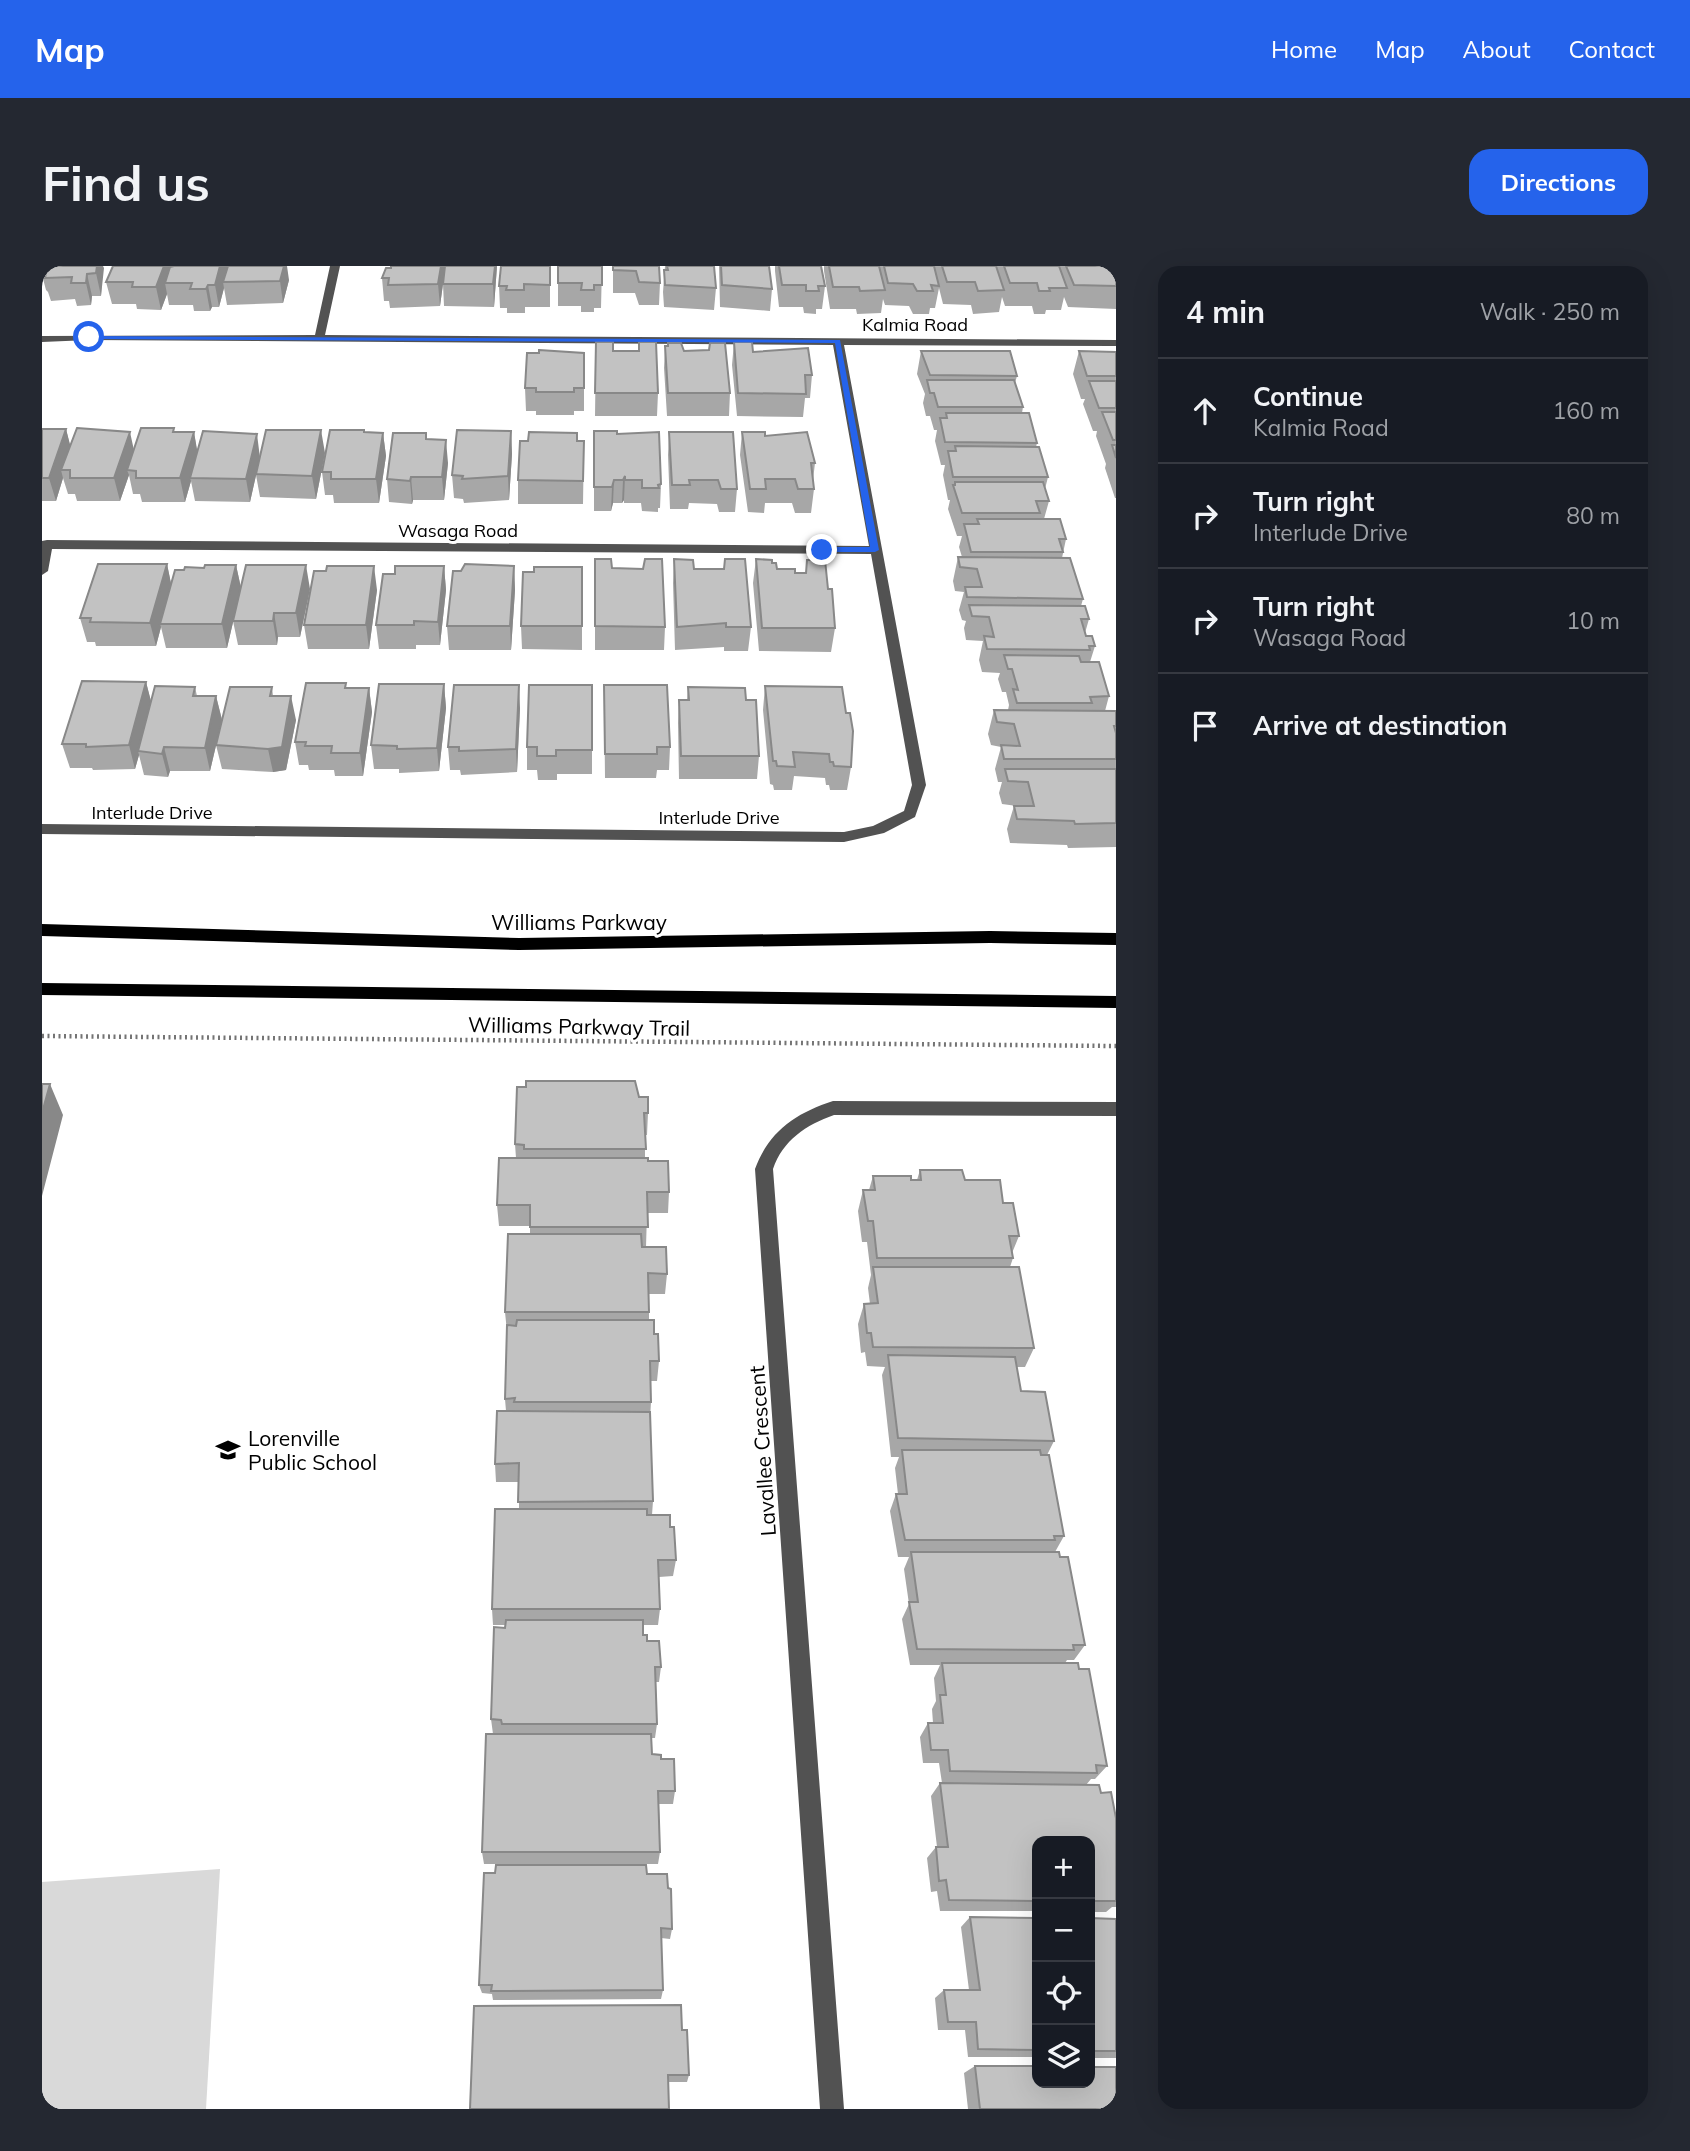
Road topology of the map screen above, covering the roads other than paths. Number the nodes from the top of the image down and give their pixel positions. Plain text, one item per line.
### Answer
1 (334, 266) edge
2 (319, 339) junction
3 (42, 340) edge
4 (838, 341) junction
5 (1116, 343) edge
6 (45, 545) edge
7 (875, 550) junction
8 (42, 571) edge
9 (42, 829) edge
10 (42, 930) edge
11 (1116, 939) edge
12 (42, 989) edge
13 (1116, 1002) edge
14 (1116, 1109) edge
15 (832, 2109) edge

1 - 2 street
2 - 3 street, Kalmia Road
2 - 4 street, Kalmia Road
4 - 5 street, Kalmia Road
4 - 7 street, Interlude Drive
6 - 7 street, Wasaga Road
6 - 8 street
7 - 9 street, Interlude Drive
10 - 11 main road, Williams Parkway
12 - 13 main road
14 - 15 street, Lavallee Crescent

